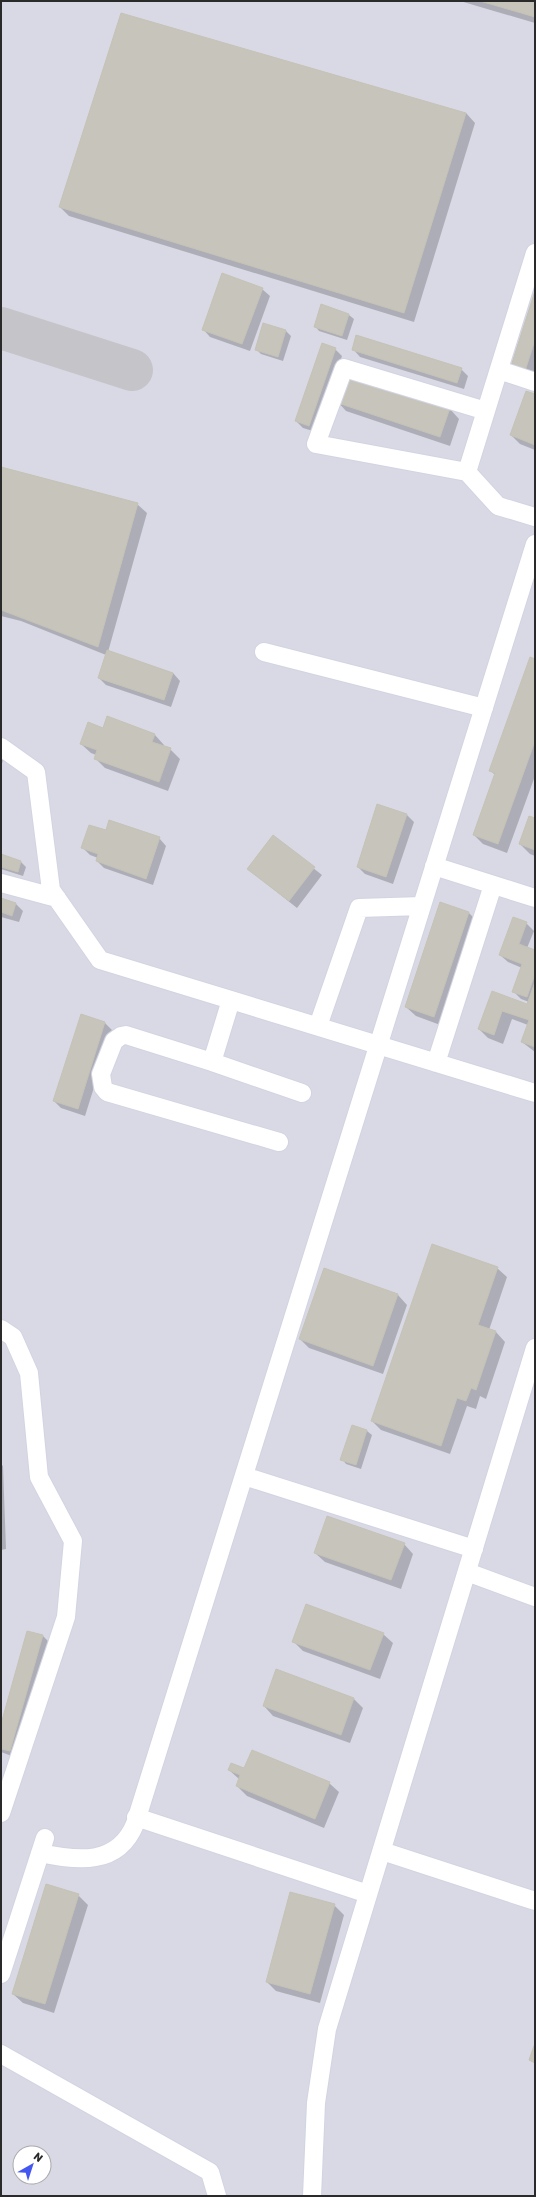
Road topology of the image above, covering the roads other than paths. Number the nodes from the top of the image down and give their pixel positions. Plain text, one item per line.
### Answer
1 (535, 253) edge
2 (499, 370) junction
3 (535, 382) edge
4 (486, 411) junction
5 (467, 472) junction
6 (535, 517) edge
7 (535, 544) edge
8 (264, 652) dead end
9 (484, 708) junction
10 (1, 747) edge
11 (434, 866) junction
12 (1, 883) edge
13 (493, 885) junction
14 (57, 898) junction
15 (535, 898) edge
16 (422, 906) junction
17 (231, 1000) junction
18 (318, 1026) junction
19 (378, 1045) junction
20 (212, 1062) junction
21 (436, 1063) junction
22 (302, 1093) dead end
23 (535, 1093) edge
24 (279, 1142) dead end
25 (1, 1329) edge
26 (535, 1348) edge
27 (244, 1476) junction
28 (474, 1550) junction
29 (467, 1572) junction
30 (535, 1597) edge
31 (1, 1812) edge
32 (136, 1817) junction
33 (382, 1852) junction
34 (368, 1894) junction
35 (535, 1901) edge
36 (1, 1974) edge
37 (1, 2054) edge
38 (217, 2196) edge
39 (312, 2196) edge

1 - 2 lane
2 - 3 lane
2 - 4 lane
4 - 5 lane
4 - 5 lane
5 - 6 lane
7 - 9 lane
8 - 9 lane
9 - 11 lane
10 - 14 lane
11 - 13 lane
11 - 16 lane
12 - 14 lane
13 - 15 lane
13 - 21 lane
14 - 17 lane
16 - 18 lane
16 - 19 lane
17 - 18 lane
17 - 20 lane
18 - 19 lane
19 - 21 lane
19 - 27 lane
20 - 22 lane
20 - 24 lane
21 - 23 lane
25 - 31 lane
26 - 28 lane
27 - 28 lane
27 - 32 lane
28 - 29 lane
29 - 30 lane
29 - 33 lane
32 - 34 lane
32 - 36 lane
33 - 34 lane
33 - 35 lane
34 - 39 lane
37 - 38 lane

